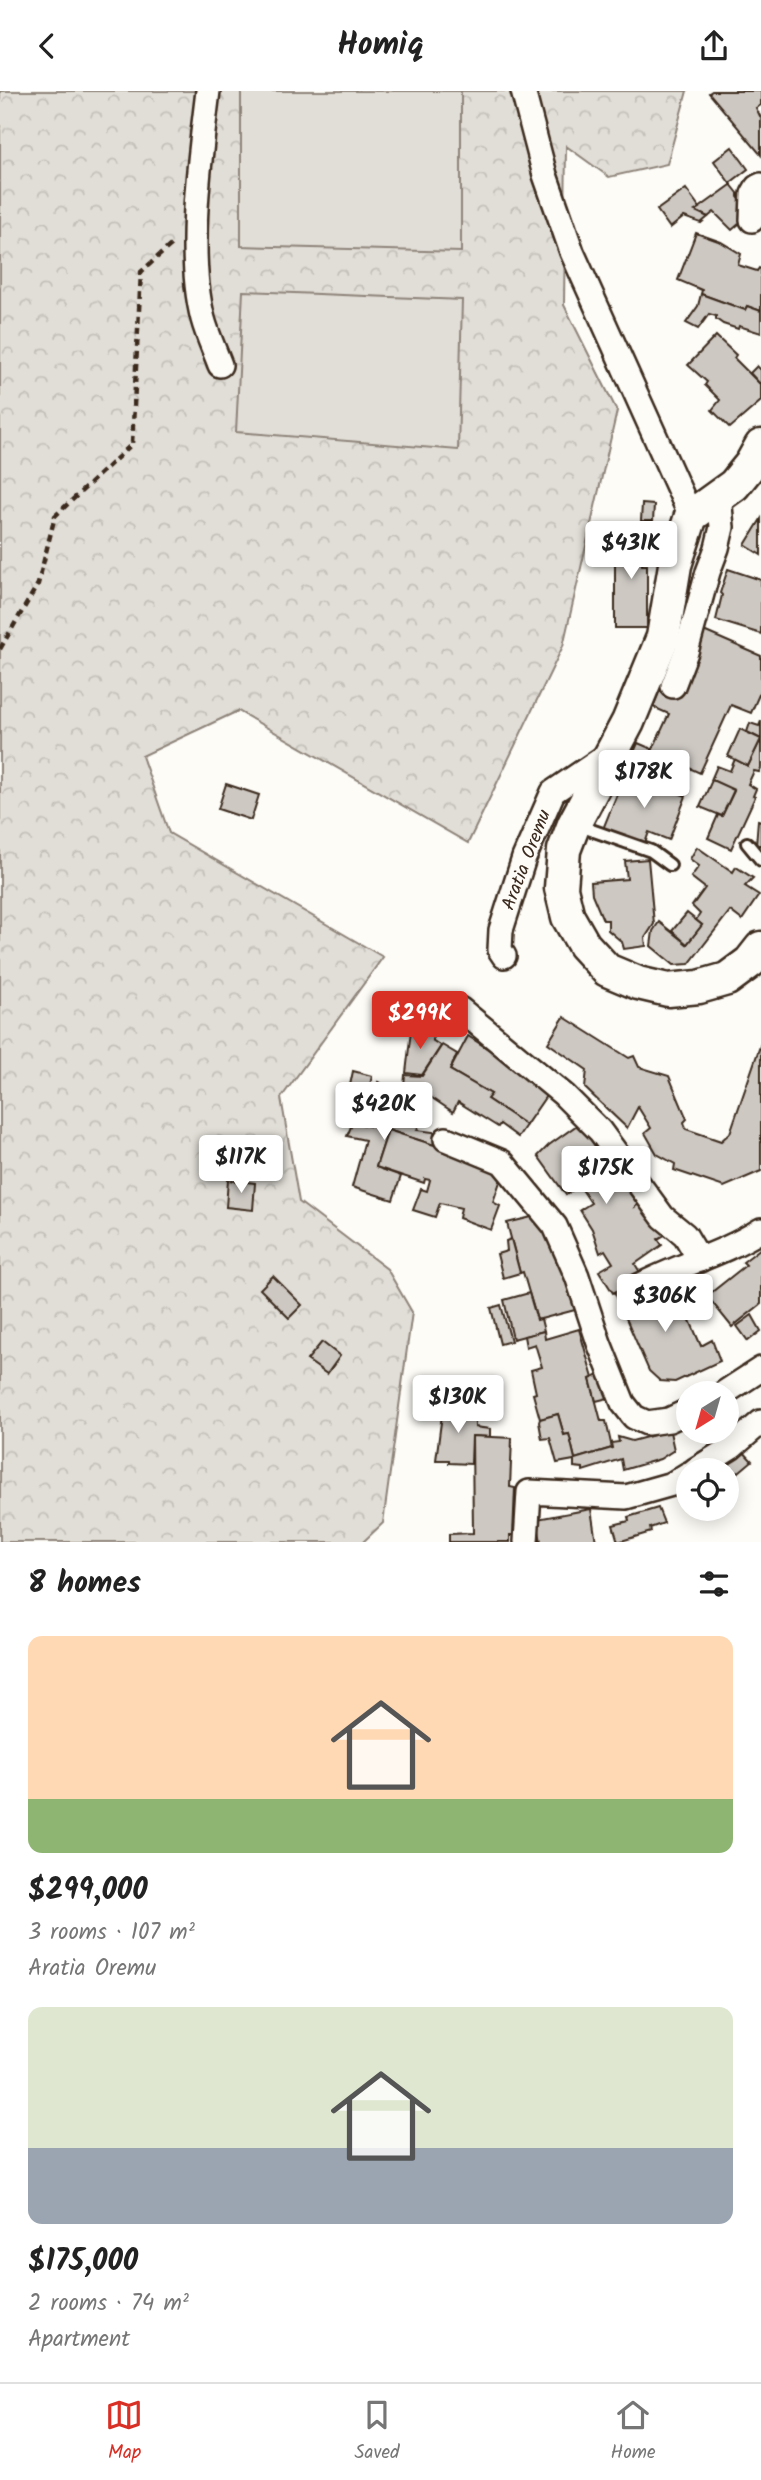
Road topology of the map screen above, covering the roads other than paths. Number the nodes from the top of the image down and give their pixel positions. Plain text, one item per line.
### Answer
1 (208, 91) edge
2 (523, 91) edge
3 (761, 185) edge
4 (752, 220) dead end
5 (220, 365) dead end
6 (758, 458) edge
7 (719, 496) junction
8 (691, 516) junction
9 (673, 686) dead end
10 (612, 752) junction
11 (574, 824) junction
12 (747, 843) dead end
13 (761, 860) edge
14 (670, 865) dead end
15 (761, 948) edge
16 (504, 956) dead end
17 (460, 1009) dead end
18 (446, 1139) dead end
19 (761, 1230) edge
20 (701, 1260) junction
21 (639, 1286) dead end
22 (761, 1369) edge
23 (739, 1383) edge
24 (676, 1417) edge
25 (761, 1422) edge
26 (714, 1458) edge
27 (676, 1481) edge
28 (526, 1542) edge

1 - 5 street
2 - 8 street
3 - 4 street
6 - 7 main road
7 - 8 main road
7 - 9 street
8 - 10 main road, Aratia Oremu
10 - 11 main road, Aratia Oremu
10 - 16 street, Aratia Oremu
11 - 14 lane, Aratia Oremu
11 - 15 main road, Aratia Oremu
12 - 13 lane
17 - 20 street
18 - 24 street
19 - 20 street
20 - 21 street
22 - 23 street
25 - 26 street
27 - 28 street

